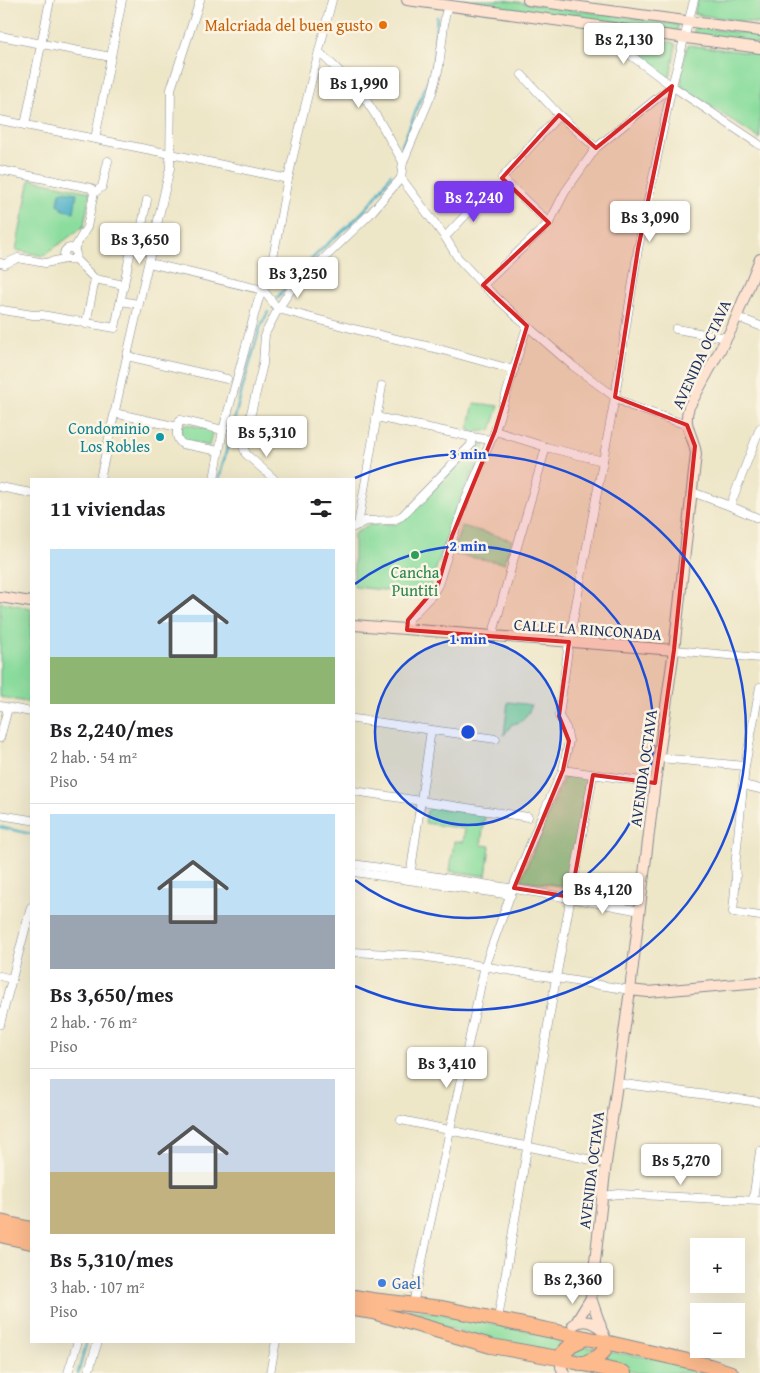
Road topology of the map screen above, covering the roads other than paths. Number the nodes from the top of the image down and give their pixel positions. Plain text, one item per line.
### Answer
1 (50, 0) edge
2 (122, 0) edge
3 (200, 0) edge
4 (332, 0) edge
5 (407, 0) edge
6 (528, 0) edge
7 (568, 0) edge
8 (694, 0) edge
9 (448, 5) junction
10 (578, 7) junction
11 (689, 21) junction
12 (589, 25) junction
13 (760, 31) edge
14 (0, 36) edge
15 (685, 38) junction
16 (42, 44) junction
17 (760, 48) edge
18 (319, 52) junction
19 (110, 57) junction
20 (522, 75) dead end
21 (672, 86) junction
22 (559, 114) junction
23 (0, 120) edge
24 (26, 125) junction
25 (95, 139) junction
26 (760, 145) edge
27 (596, 148) junction
28 (171, 154) junction
29 (108, 161) dead end
30 (403, 162) junction
31 (0, 170) edge
32 (401, 178) junction
33 (288, 179) junction
34 (94, 193) junction
35 (481, 194) dead end
36 (147, 200) dead end
37 (549, 223) junction
38 (445, 237) junction
39 (74, 249) junction
40 (65, 258) junction
41 (74, 258) junction
42 (760, 259) edge
43 (0, 263) edge
44 (149, 263) junction
45 (94, 279) junction
46 (124, 285) junction
47 (483, 285) junction
48 (263, 290) junction
49 (120, 301) junction
50 (138, 304) junction
51 (278, 309) junction
52 (2, 310) dead end
53 (737, 317) junction
54 (86, 324) junction
55 (527, 326) junction
56 (760, 326) edge
57 (676, 329) dead end
58 (726, 338) junction
59 (126, 356) junction
60 (514, 370) junction
61 (227, 379) dead end
62 (382, 386) dead end
63 (615, 397) junction
64 (114, 412) junction
65 (376, 417) junction
66 (687, 425) junction
67 (178, 427) junction
68 (760, 428) edge
69 (223, 430) junction
70 (496, 431) junction
71 (472, 437) junction
72 (491, 440) junction
73 (546, 447) junction
74 (219, 451) junction
75 (603, 460) junction
76 (100, 478) edge
77 (214, 478) edge
78 (273, 478) edge
79 (0, 488) edge
80 (692, 492) junction
81 (30, 493) edge
82 (730, 506) junction
83 (760, 519) edge
84 (356, 526) edge
85 (0, 597) edge
86 (30, 602) edge
87 (355, 625) edge
88 (407, 630) junction
89 (492, 637) junction
90 (569, 642) junction
91 (674, 650) junction
92 (760, 658) edge
93 (760, 687) edge
94 (4, 707) edge
95 (30, 712) edge
96 (355, 719) edge
97 (431, 730) junction
98 (0, 738) edge
99 (496, 739) dead end
100 (660, 758) junction
101 (745, 766) junction
102 (563, 770) junction
103 (593, 774) junction
104 (656, 783) junction
105 (743, 786) junction
106 (760, 788) edge
107 (355, 791) edge
108 (422, 801) junction
109 (0, 815) edge
110 (528, 817) dead end
111 (30, 820) edge
112 (355, 864) edge
113 (355, 872) edge
114 (410, 876) junction
115 (512, 891) junction
116 (642, 896) junction
117 (571, 897) junction
118 (30, 911) edge
119 (640, 911) junction
120 (760, 916) edge
121 (355, 952) edge
122 (484, 965) junction
123 (0, 976) edge
124 (556, 978) junction
125 (12, 979) junction
126 (760, 982) edge
127 (630, 990) junction
128 (0, 1024) edge
129 (617, 1083) junction
130 (760, 1102) edge
131 (401, 1120) dead end
132 (449, 1131) junction
133 (528, 1147) junction
134 (760, 1151) edge
135 (606, 1163) junction
136 (602, 1196) junction
137 (756, 1200) edge
138 (0, 1222) edge
139 (30, 1229) edge
140 (0, 1236) edge
141 (30, 1242) edge
142 (355, 1297) edge
143 (591, 1298) junction
144 (413, 1304) junction
145 (355, 1309) edge
146 (498, 1320) junction
147 (571, 1329) junction
148 (586, 1338) junction
149 (604, 1341) junction
150 (77, 1343) edge
151 (97, 1343) edge
152 (276, 1343) edge
153 (563, 1362) edge
154 (582, 1364) junction
155 (599, 1370) edge
156 (68, 1373) edge
157 (88, 1373) edge
158 (270, 1373) edge
159 (624, 1373) edge
160 (731, 1373) edge

1 - 16 street
2 - 19 street
3 - 28 street
4 - 18 street
5 - 9 main road
6 - 10 main road
7 - 10 street
8 - 11 street
9 - 12 main road
9 - 30 street
10 - 11 main road
11 - 13 main road
11 - 15 street
12 - 15 main road
12 - 21 street
14 - 16 street
15 - 17 main road
15 - 21 street
16 - 19 street
16 - 24 street
18 - 30 street
18 - 33 street
19 - 25 street
20 - 22 street
21 - 26 street
21 - 27 street
21 - 63 street
22 - 27 street
22 - 37 street
23 - 24 street
24 - 25 street
25 - 28 street
27 - 37 street
28 - 33 street
28 - 44 street
29 - 34 street
30 - 32 street
31 - 34 street
32 - 38 street
32 - 51 street
33 - 48 street
34 - 39 street
35 - 38 street
36 - 46 street
37 - 47 street
38 - 47 street
39 - 40 street
39 - 41 street
40 - 41 street
40 - 43 street
41 - 45 street
42 - 53 main road, AVENIDA OCTAVA
44 - 48 street
44 - 50 street
45 - 46 street
45 - 54 street
46 - 49 street
47 - 55 street
48 - 51 street
48 - 69 street
49 - 50 street
49 - 54 street
50 - 59 street
51 - 60 street
51 - 78 street
52 - 54 street
53 - 56 street
53 - 58 main road, AVENIDA OCTAVA
55 - 60 street
55 - 63 street
57 - 58 street
58 - 66 main road, AVENIDA OCTAVA
59 - 61 street
59 - 64 street
60 - 70 street
62 - 65 street
63 - 66 street
63 - 75 street
64 - 67 street
64 - 76 street
65 - 71 street
65 - 84 street
66 - 80 main road, AVENIDA OCTAVA
67 - 69 street
67 - 74 street
68 - 82 street
69 - 74 street
70 - 72 street
70 - 73 street
71 - 72 street
71 - 84 street
72 - 88 street
73 - 75 street
73 - 89 street
74 - 77 street
75 - 90 street
79 - 81 street
80 - 82 street
80 - 91 main road, AVENIDA OCTAVA
82 - 83 street
85 - 86 main road
87 - 88 main road, CALLE LA RINCONADA
88 - 89 main road, CALLE LA RINCONADA
89 - 90 main road, CALLE LA RINCONADA
90 - 91 main road, CALLE LA RINCONADA
90 - 102 street
91 - 92 street, CALLE LA RINCONADA
91 - 100 main road, AVENIDA OCTAVA
93 - 101 street
94 - 95 street
94 - 98 street
96 - 97 street
97 - 99 street
97 - 108 street
100 - 101 street
100 - 104 main road, AVENIDA OCTAVA
101 - 105 street
102 - 103 street
102 - 115 street
103 - 104 street
103 - 117 street
104 - 116 main road, AVENIDA OCTAVA
105 - 106 street
105 - 120 street
107 - 108 street
108 - 110 street
108 - 114 street
109 - 111 street
112 - 114 street
113 - 114 street
114 - 115 street
115 - 117 street
115 - 122 street
116 - 117 street
116 - 119 main road, AVENIDA OCTAVA
117 - 119 street
117 - 124 street
118 - 125 street
119 - 127 main road, AVENIDA OCTAVA
121 - 122 street
122 - 124 street
122 - 132 street
123 - 125 street
124 - 127 street
124 - 133 street
125 - 128 street
126 - 127 main road
127 - 129 main road, AVENIDA OCTAVA
129 - 130 street
129 - 135 main road, AVENIDA OCTAVA
131 - 132 street
132 - 133 street
132 - 144 street
133 - 135 street
133 - 146 street
134 - 137 street
135 - 136 main road, AVENIDA OCTAVA
136 - 137 street
136 - 143 main road, AVENIDA OCTAVA
138 - 139 highway
140 - 141 highway
142 - 144 highway
143 - 147 main road, AVENIDA OCTAVA
143 - 149 main road, AVENIDA OCTAVA
144 - 146 highway
145 - 153 highway
146 - 147 highway
147 - 148 highway
147 - 149 main road
147 - 153 main road
148 - 149 highway
148 - 153 highway
149 - 154 highway
149 - 155 main road
149 - 160 highway
150 - 156 street
151 - 157 street
152 - 158 street
153 - 154 highway
154 - 155 highway
155 - 159 highway

